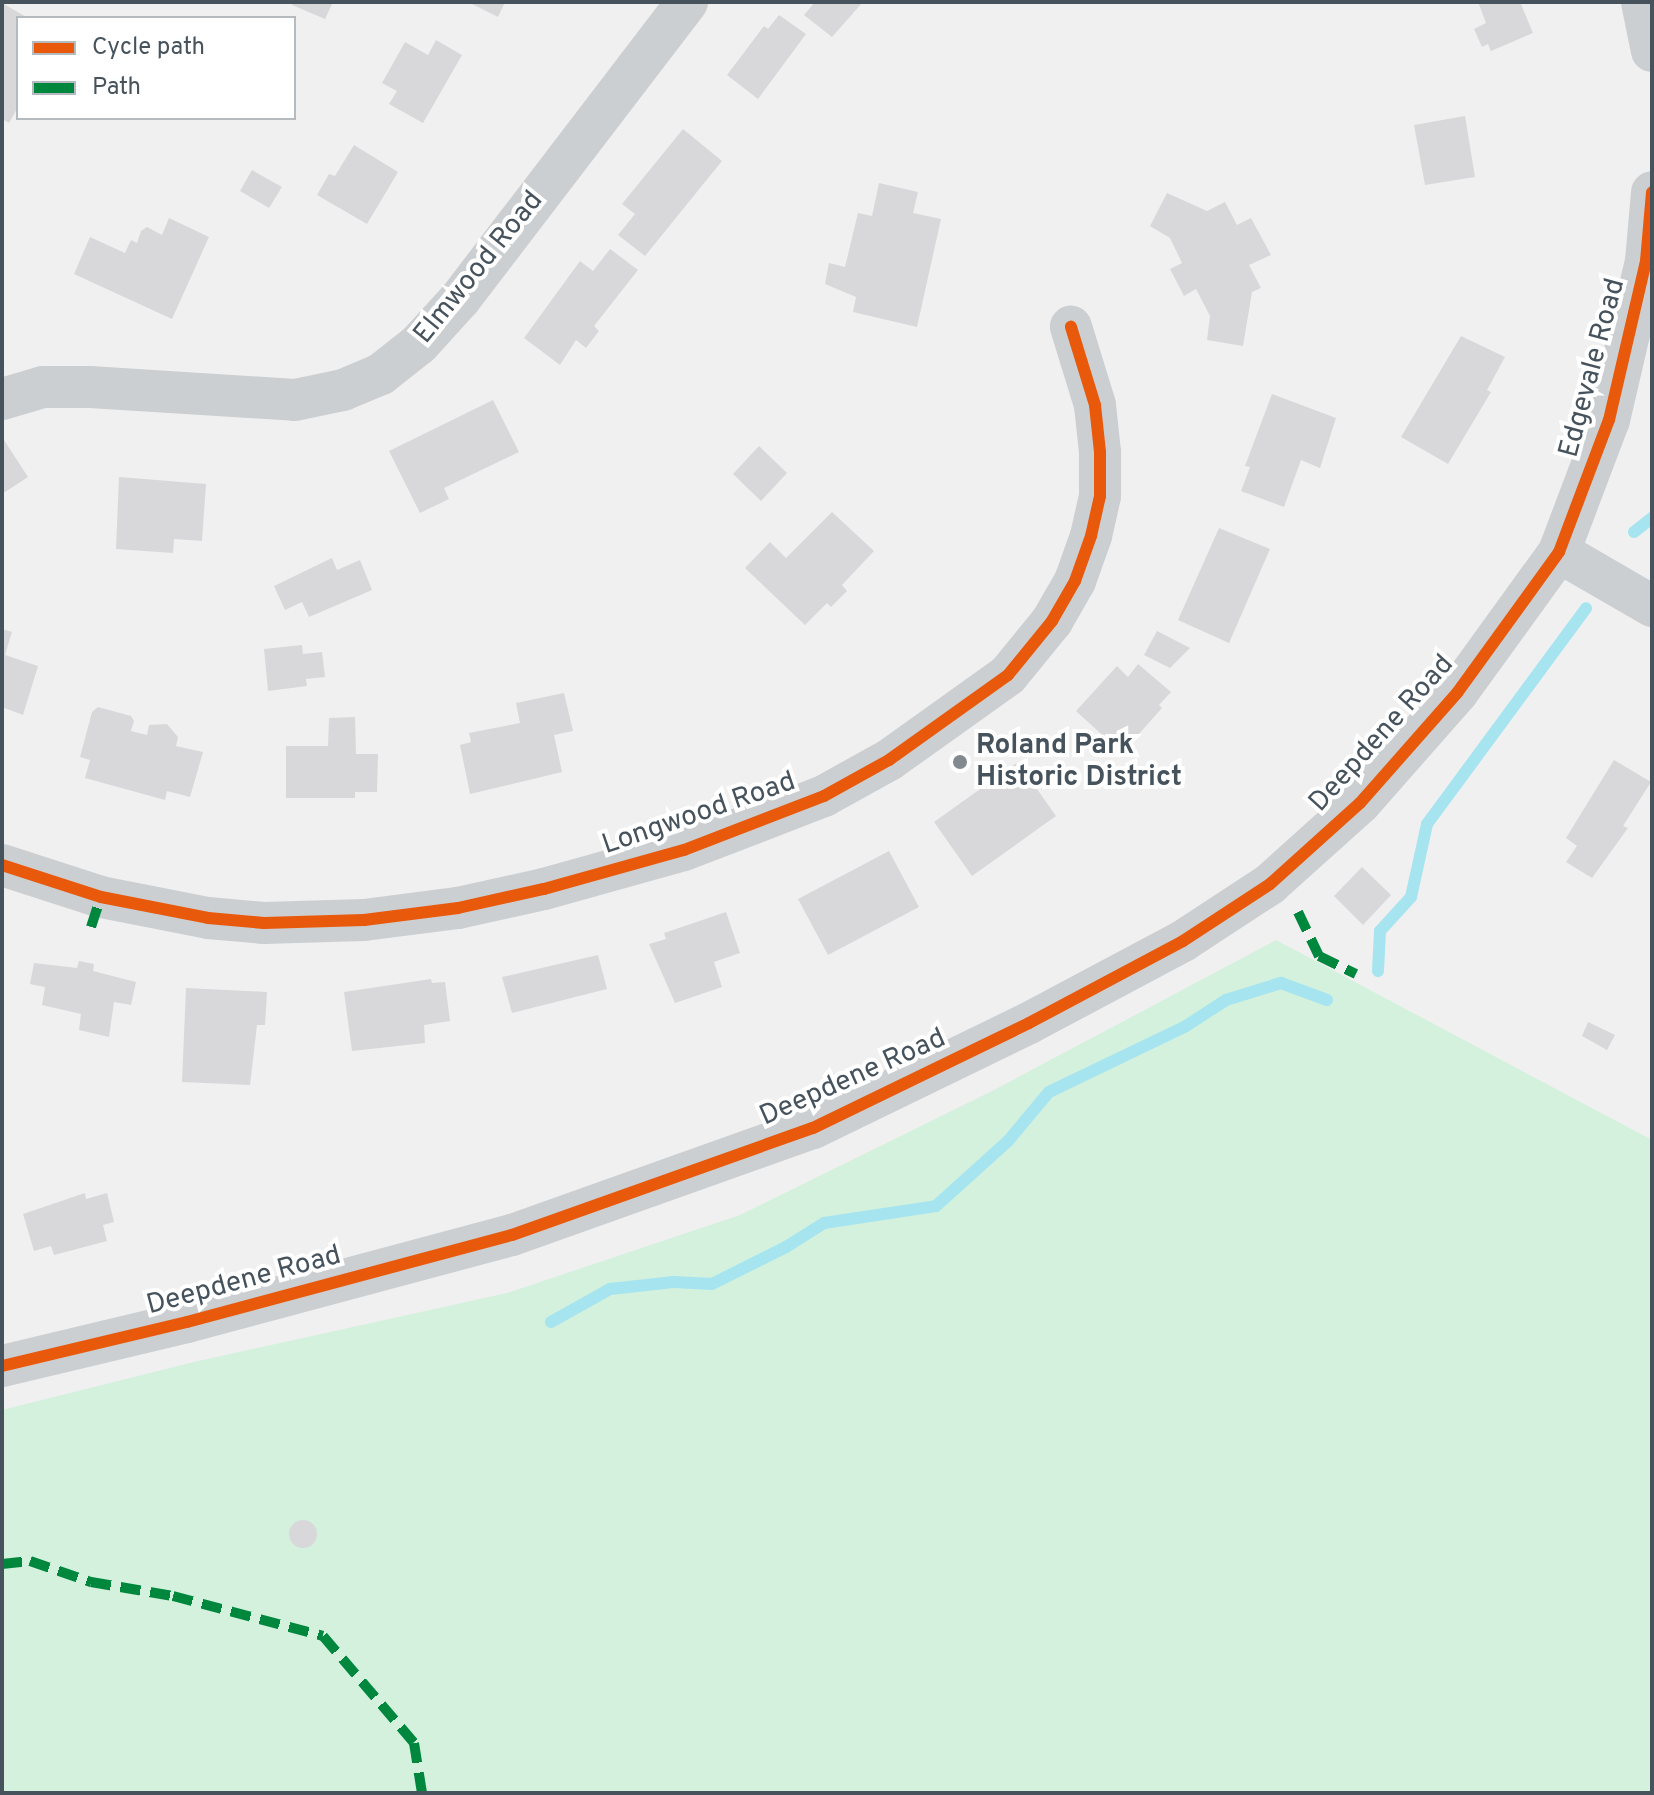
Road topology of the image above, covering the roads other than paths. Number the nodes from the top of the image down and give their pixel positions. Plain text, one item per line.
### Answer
1 (687, 2) edge
2 (1642, 2) edge
3 (1652, 51) edge
4 (1652, 192) edge
5 (1071, 327) dead end
6 (2, 399) edge
7 (1559, 552) junction
8 (1652, 606) edge
9 (2, 865) edge
10 (2, 1366) edge

1 - 6 street, Elmwood Road
2 - 3 street
4 - 7 street, Edgevale Road
5 - 9 street, Longwood Road
7 - 8 street
7 - 10 street, Deepdene Road

